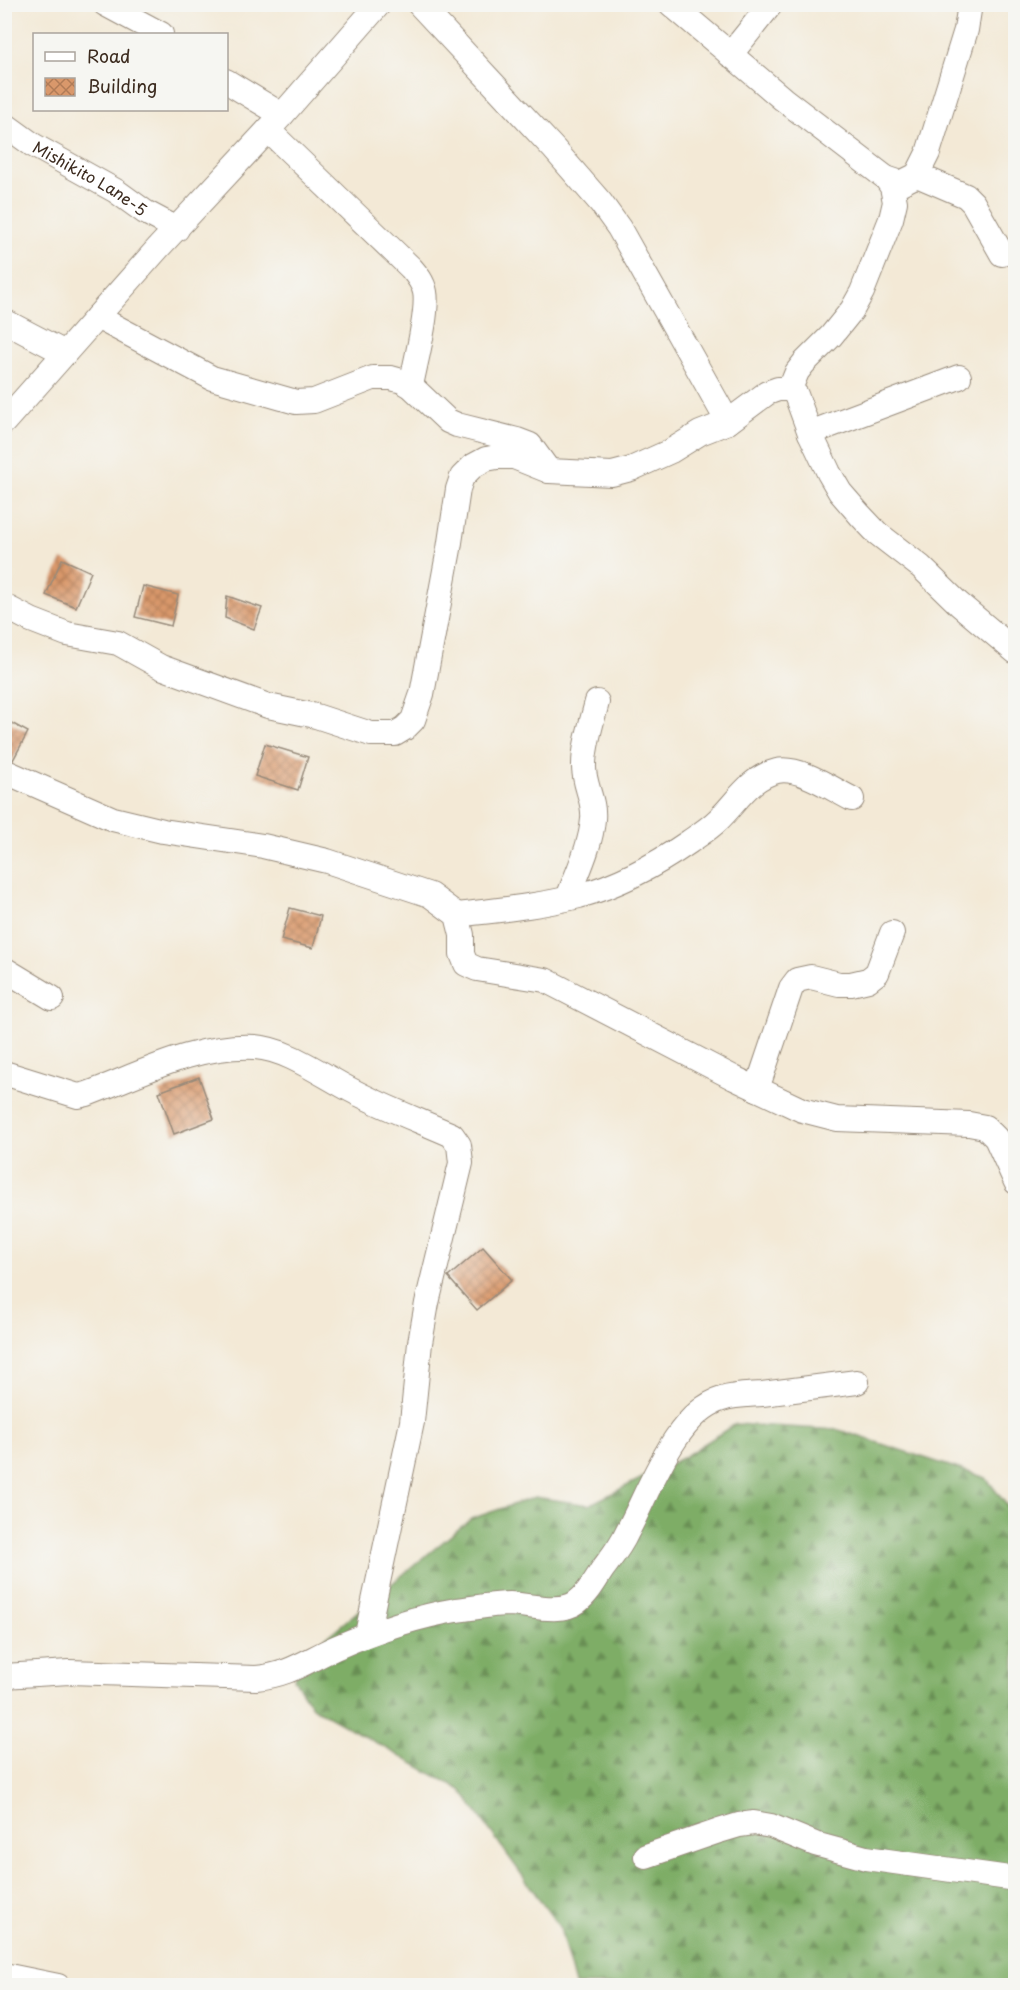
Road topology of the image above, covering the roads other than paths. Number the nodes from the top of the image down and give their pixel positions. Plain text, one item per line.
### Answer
1 (105, 4) edge
2 (379, 4) edge
3 (419, 4) edge
4 (671, 4) edge
5 (771, 4) edge
6 (970, 4) edge
7 (158, 33) edge
8 (730, 55) junction
9 (228, 83) edge
10 (275, 123) junction
11 (4, 124) edge
12 (917, 175) junction
13 (886, 178) junction
14 (177, 229) junction
15 (1002, 254) dead end
16 (98, 317) junction
17 (4, 321) edge
18 (65, 353) junction
19 (959, 377) dead end
20 (411, 386) junction
21 (790, 388) junction
22 (4, 422) edge
23 (728, 422) junction
24 (810, 433) junction
25 (549, 471) junction
26 (4, 606) edge
27 (1016, 652) edge
28 (597, 702) dead end
29 (4, 771) edge
30 (852, 799) dead end
31 (568, 898) junction
32 (457, 915) junction
33 (892, 933) dead end
34 (4, 969) edge
35 (52, 998) dead end
36 (4, 1074) edge
37 (757, 1089) junction
38 (1016, 1182) edge
39 (857, 1382) dead end
40 (367, 1634) junction
41 (4, 1676) edge
42 (646, 1856) dead end
43 (1016, 1879) edge
44 (4, 1975) edge
45 (58, 1986) edge

1 - 7 street
2 - 10 street
3 - 23 street
4 - 8 street
5 - 8 street
6 - 12 street
8 - 13 street
9 - 10 street
10 - 14 street
10 - 20 street
11 - 14 street, Mishikito Lane-5
12 - 13 street
12 - 15 street
13 - 21 street
14 - 16 street
16 - 18 street
16 - 20 street
17 - 18 street
18 - 22 street
19 - 24 street
20 - 25 street
21 - 23 street
21 - 24 street
23 - 25 street
24 - 27 street
25 - 26 street
28 - 31 street
29 - 32 street
30 - 31 street
31 - 32 street
32 - 37 street
33 - 37 street
34 - 35 street
36 - 40 street
37 - 38 street
39 - 40 street
40 - 41 street
42 - 43 street
44 - 45 street

